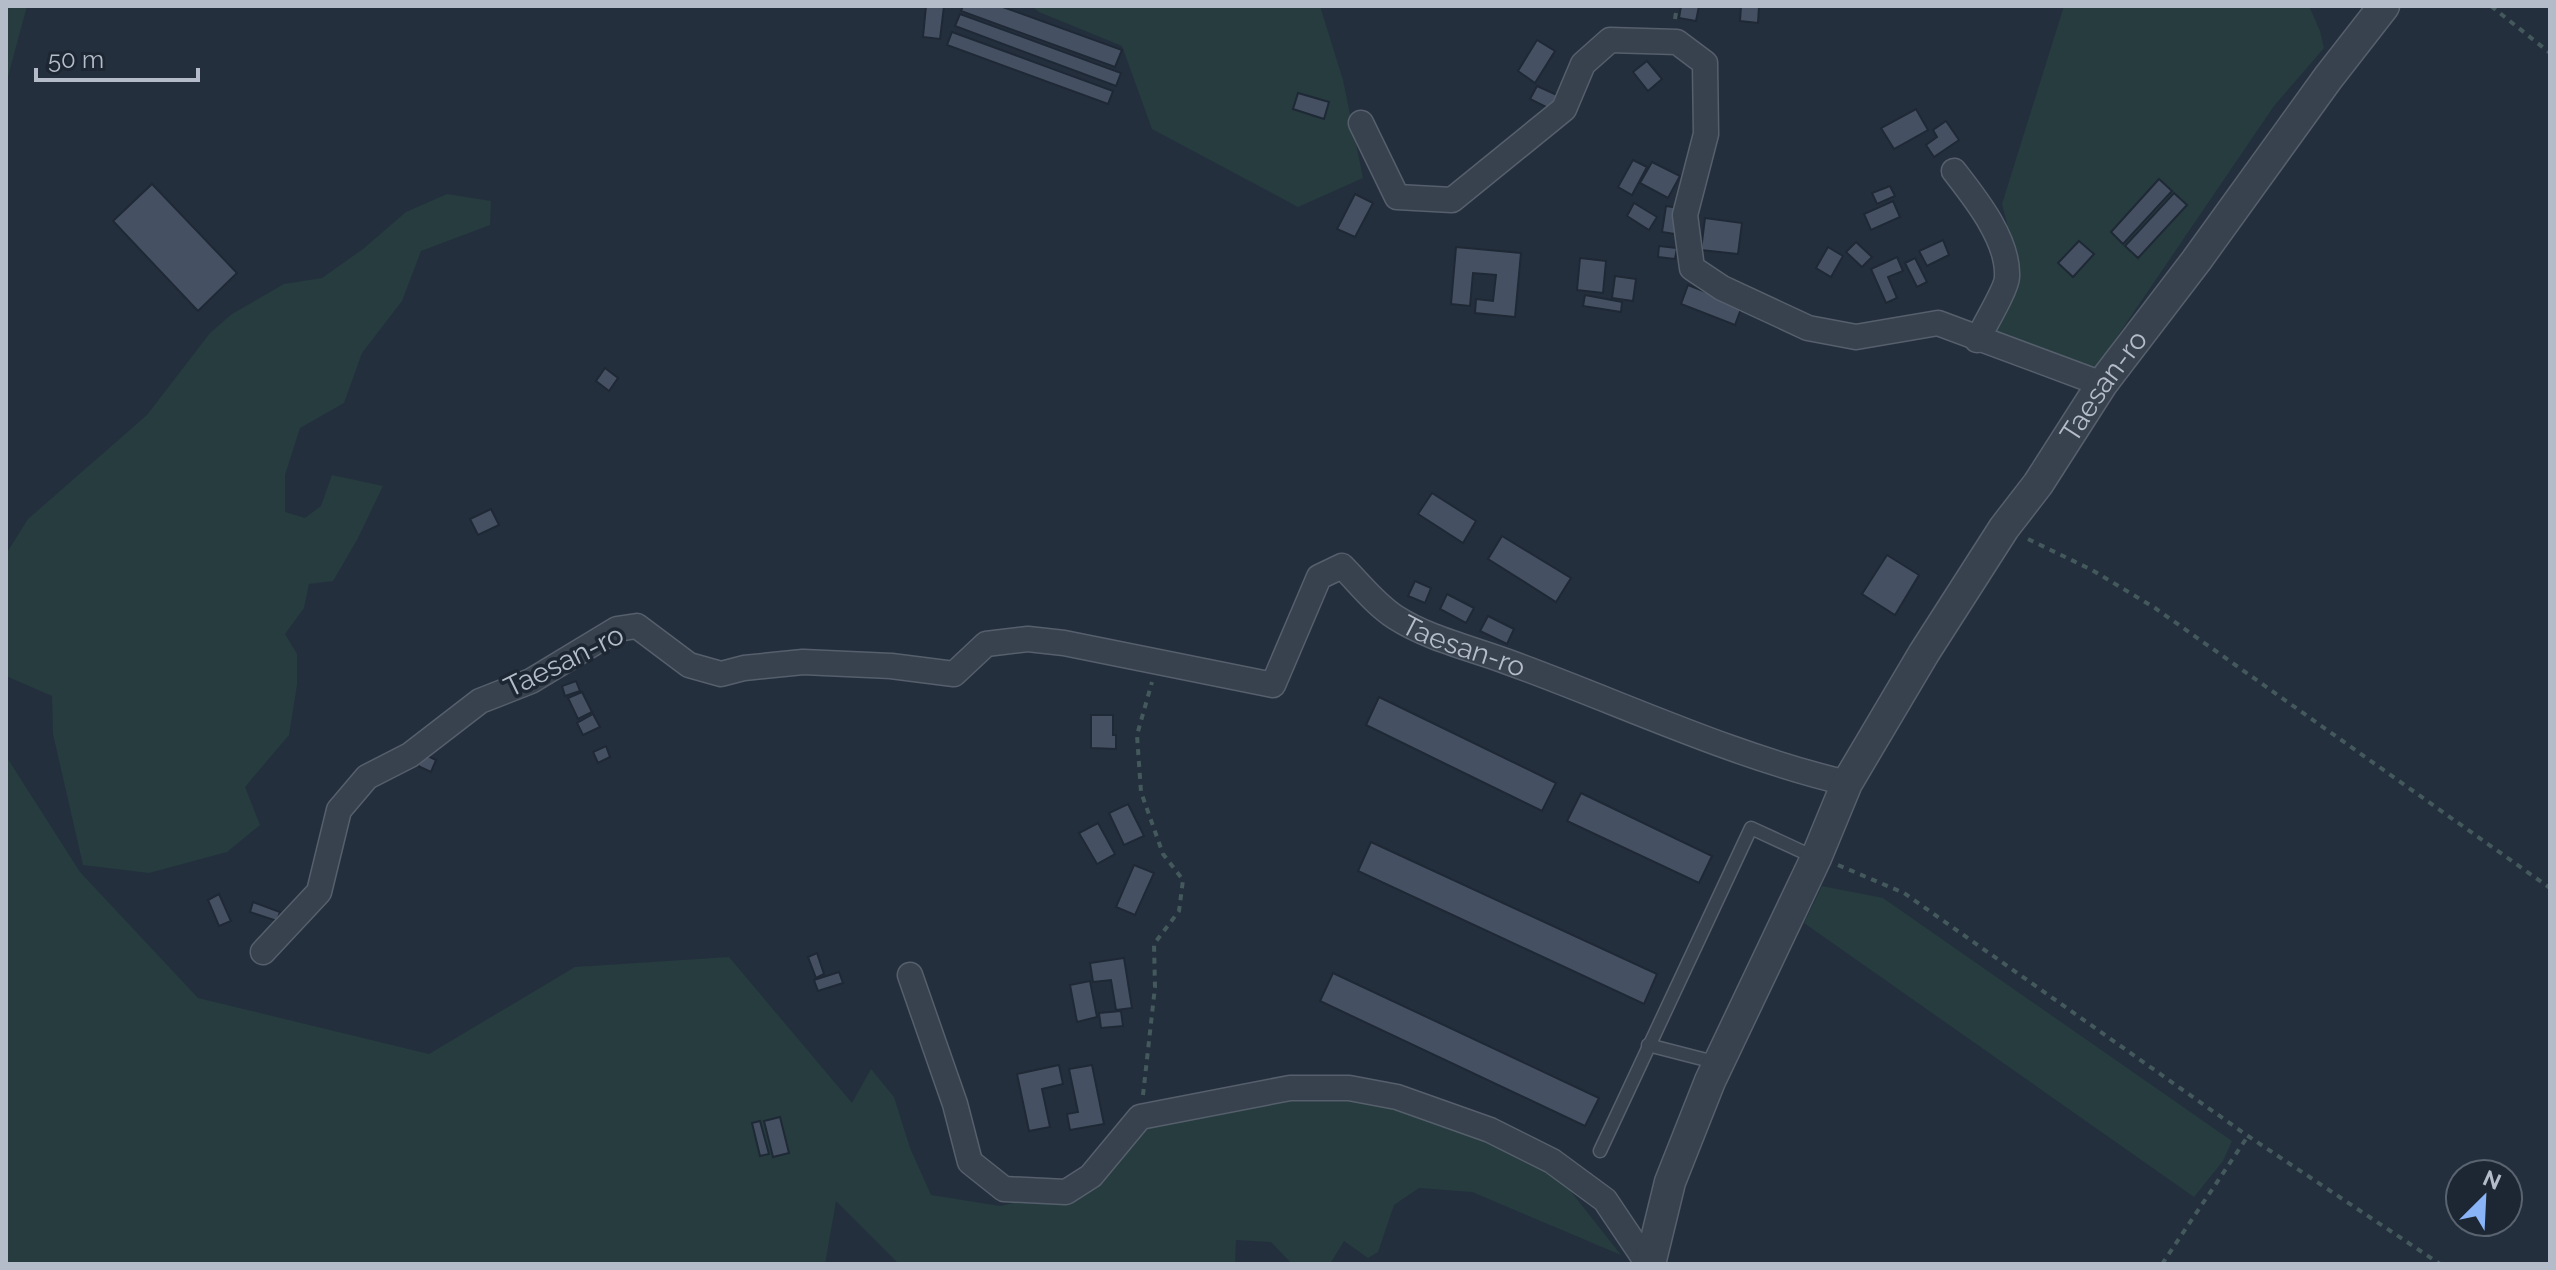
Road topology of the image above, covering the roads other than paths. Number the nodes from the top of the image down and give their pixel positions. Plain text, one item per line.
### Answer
1 (2384, 6) edge
2 (1361, 123) dead end
3 (1954, 171) dead end
4 (1977, 340) junction
5 (2102, 384) junction
6 (1847, 783) junction
7 (1816, 858) junction
8 (263, 952) dead end
9 (910, 975) dead end
10 (1648, 1045) junction
11 (1718, 1063) junction
12 (1600, 1151) dead end
13 (1649, 1264) edge

1 - 5 street, Taesan-ro
2 - 4 street
3 - 4 street
4 - 5 street
5 - 6 street, Taesan-ro
6 - 7 street, Taesan-ro
6 - 8 street, Taesan-ro
7 - 10 lane
7 - 11 street, Taesan-ro
9 - 13 street, Taesan-ro
10 - 11 lane
10 - 12 lane
11 - 13 street, Taesan-ro

